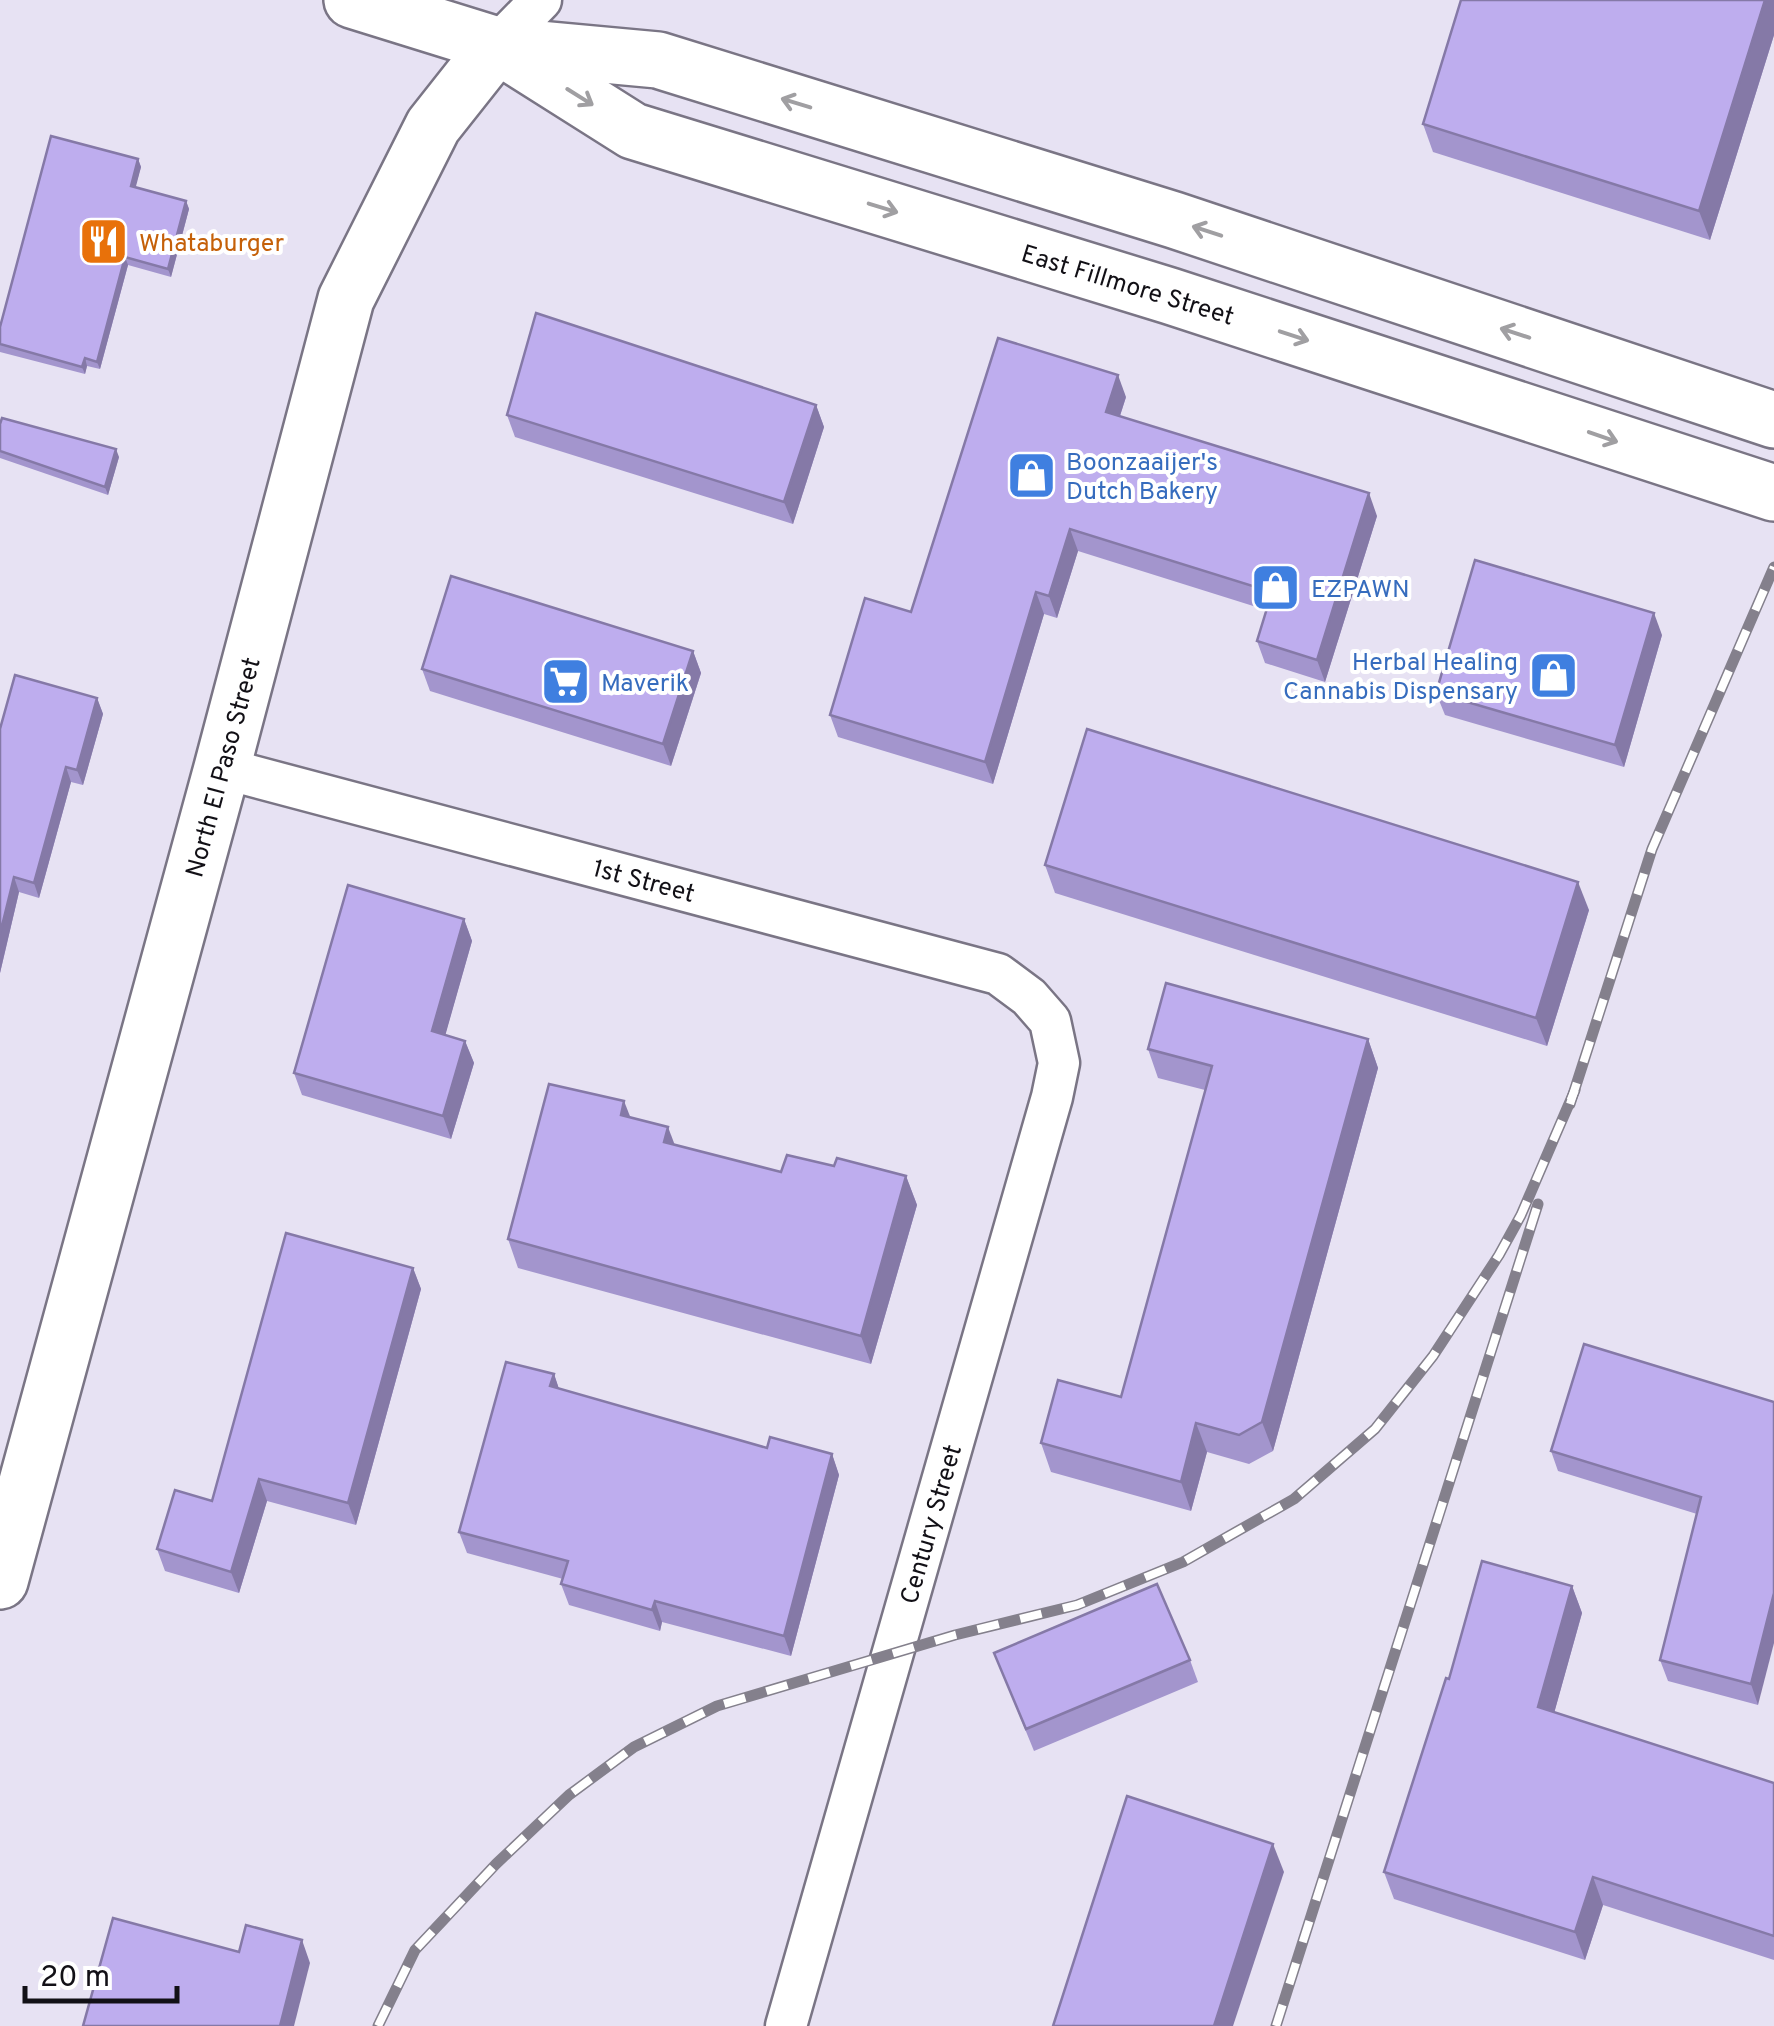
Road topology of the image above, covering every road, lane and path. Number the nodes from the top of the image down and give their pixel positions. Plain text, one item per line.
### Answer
1 (352, 0) edge
2 (542, 0) edge
3 (497, 45) junction
4 (1774, 420) edge
5 (1774, 493) edge
6 (222, 768) junction
7 (1050, 1021) joint
8 (0, 1581) edge
9 (786, 2026) edge

1 - 3 main road, East Fillmore Street
2 - 3 street, North El Paso Street
4 -> 3 main road, East Fillmore Street
3 -> 5 main road, East Fillmore Street
3 - 6 main road, North El Paso Street
6 - 7 street, 1st Street
6 - 8 main road, North El Paso Street
7 - 9 street, Century Street

